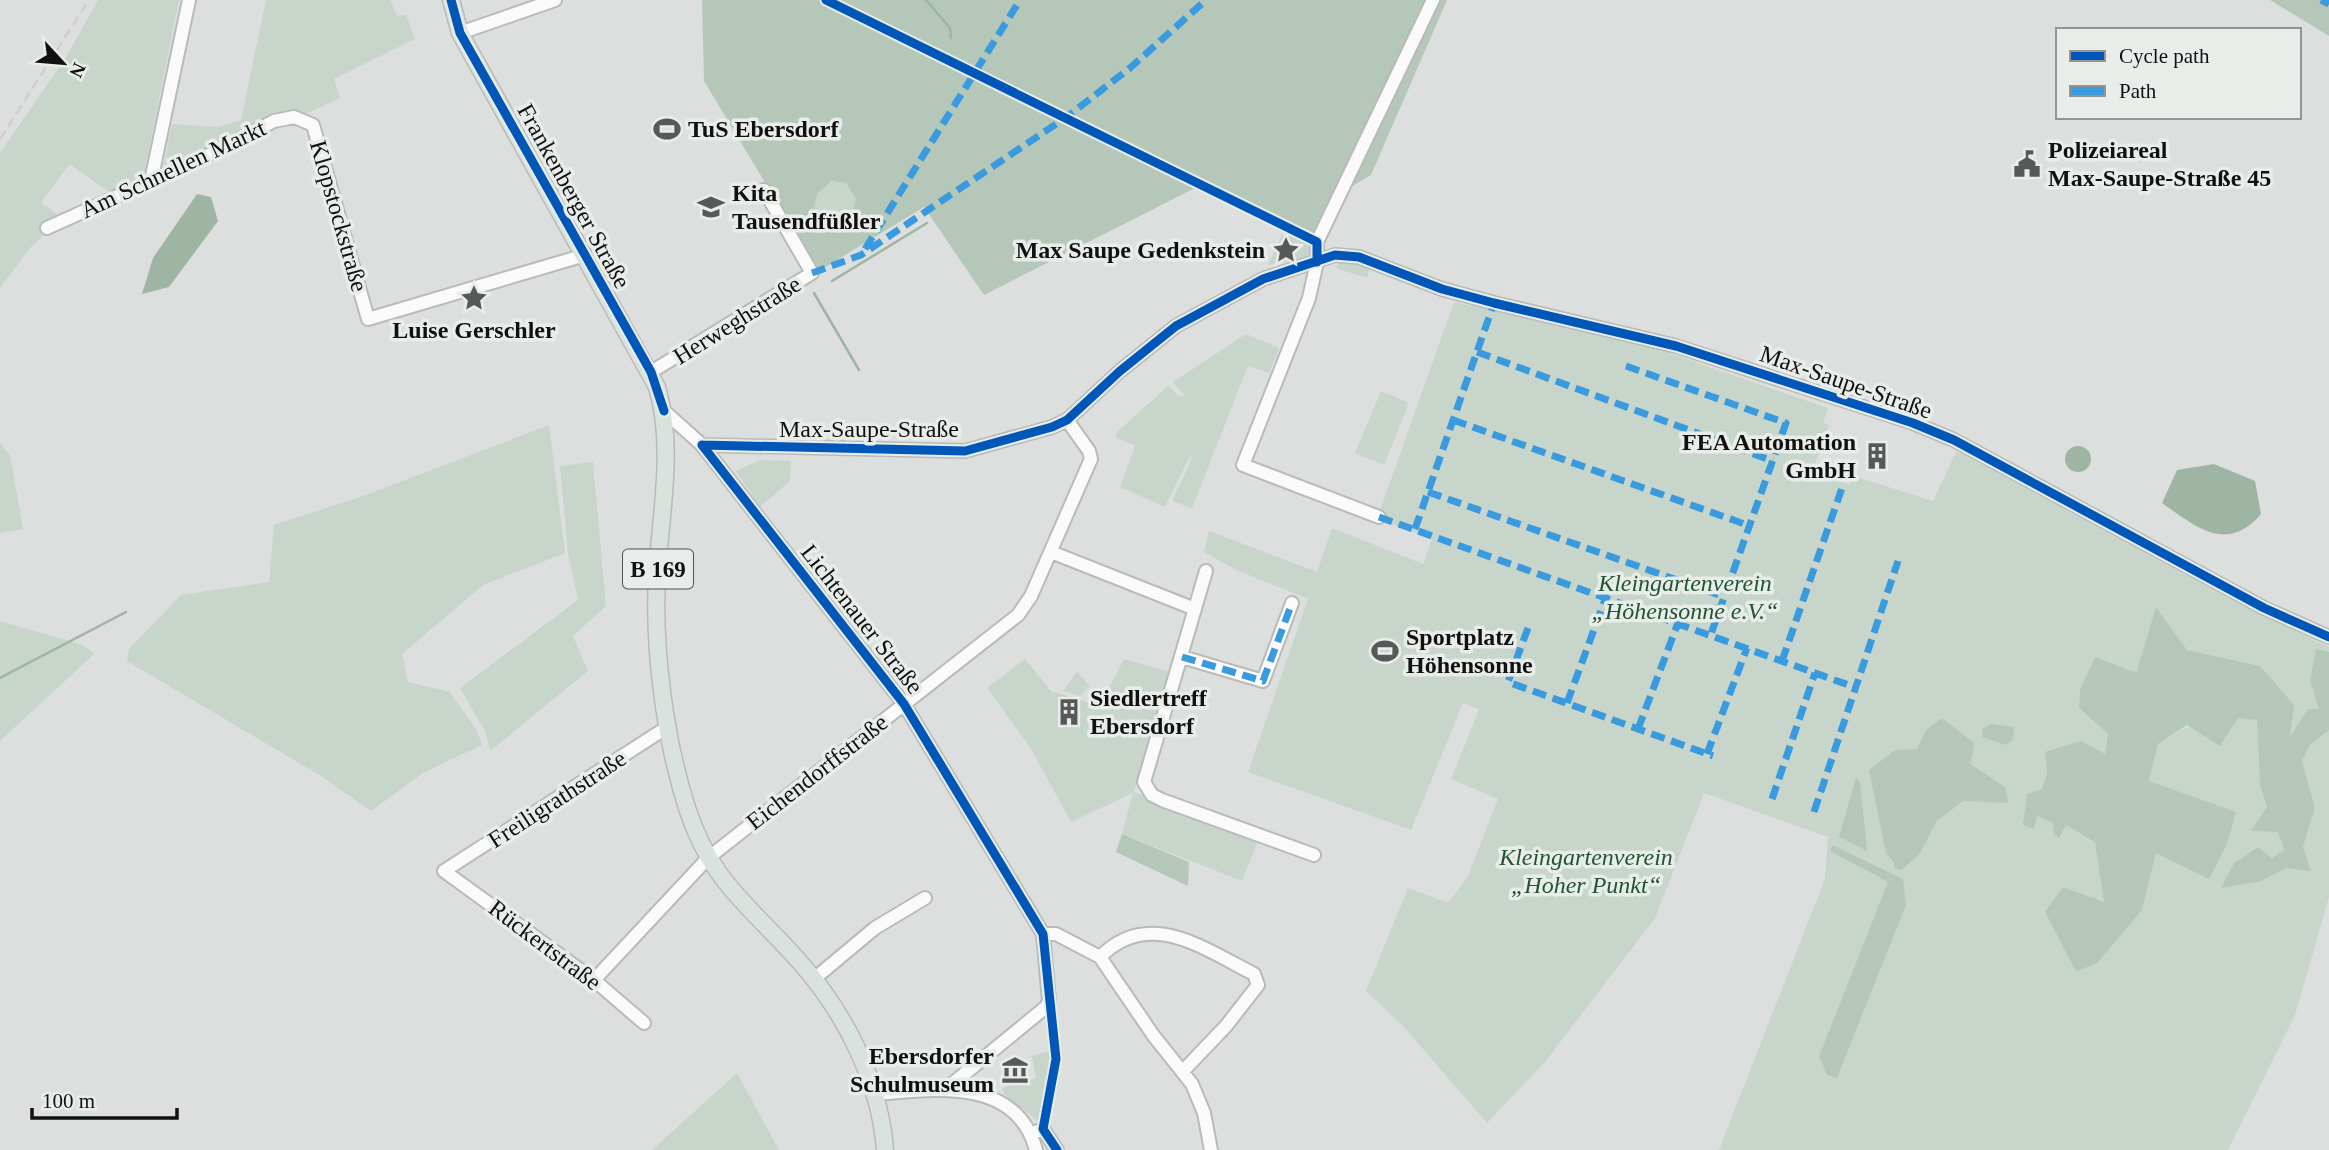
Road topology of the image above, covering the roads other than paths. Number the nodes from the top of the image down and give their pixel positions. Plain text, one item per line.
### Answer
1 (189, 0) edge
2 (450, 0) edge
3 (555, 0) edge
4 (1433, 0) edge
5 (460, 33) junction
6 (302, 119) joint
7 (150, 181) junction
8 (764, 190) dead end
9 (47, 228) dead end
10 (585, 255) junction
11 (1317, 262) junction
12 (651, 372) junction
13 (664, 411) junction
14 (1067, 420) junction
15 (702, 445) junction
16 (1379, 517) dead end
17 (1051, 552) junction
18 (1206, 571) dead end
19 (1292, 603) dead end
20 (1195, 609) junction
21 (2329, 637) edge
22 (1182, 657) junction
23 (904, 704) junction
24 (669, 726) junction
25 (1314, 855) dead end
26 (708, 858) junction
27 (444, 871) joint
28 (925, 898) dead end
29 (1043, 934) junction
30 (1100, 957) junction
31 (814, 979) junction
32 (594, 980) junction
33 (644, 1023) dead end
34 (1184, 1070) junction
35 (946, 1089) junction
36 (874, 1094) junction
37 (1031, 1134) junction
38 (885, 1150) edge
39 (1035, 1150) edge
40 (1057, 1150) edge
41 (1211, 1150) edge

1 - 7 street
2 - 5 main road, Frankenberger Straße
3 - 5 street
4 - 11 street
5 - 10 main road, Frankenberger Straße
6 - 7 street, Am Schnellen Markt
6 - 10 street, Klopstockstraße
7 - 9 street, Am Schnellen Markt
8 - 12 street, Herweghstraße
10 - 12 main road, Frankenberger Straße
11 - 14 street, Max-Saupe-Straße
11 - 16 street
11 - 21 street, Max-Saupe-Straße
12 - 13 main road, Frankenberger Straße
13 - 15 street, Lichtenauer Straße
13 - 24 main road, Frankenberger Straße / B 169
14 - 15 street, Max-Saupe-Straße
14 - 17 street, Eichendorffstraße
15 - 23 street, Lichtenauer Straße
17 - 20 street
17 - 23 street, Eichendorffstraße
18 - 20 street
19 - 22 street
20 - 22 street
22 - 25 street
23 - 26 street, Eichendorffstraße
23 - 29 street, Lichtenauer Straße
24 - 26 main road, Frankenberger Straße / B 169
24 - 27 street, Freiligrathstraße
26 - 31 main road, Frankenberger Straße / B 169
26 - 32 street, Eichendorffstraße
27 - 32 street, Rückertstraße
28 - 31 street
29 - 30 street
29 - 35 street
30 - 34 street
30 - 34 street
31 - 36 main road, Frankenberger Straße / B 169
32 - 33 street, Rückertstraße
34 - 41 street
35 - 36 street
35 - 37 street
36 - 38 main road, Frankenberger Straße / B 169
37 - 39 street
37 - 40 street

